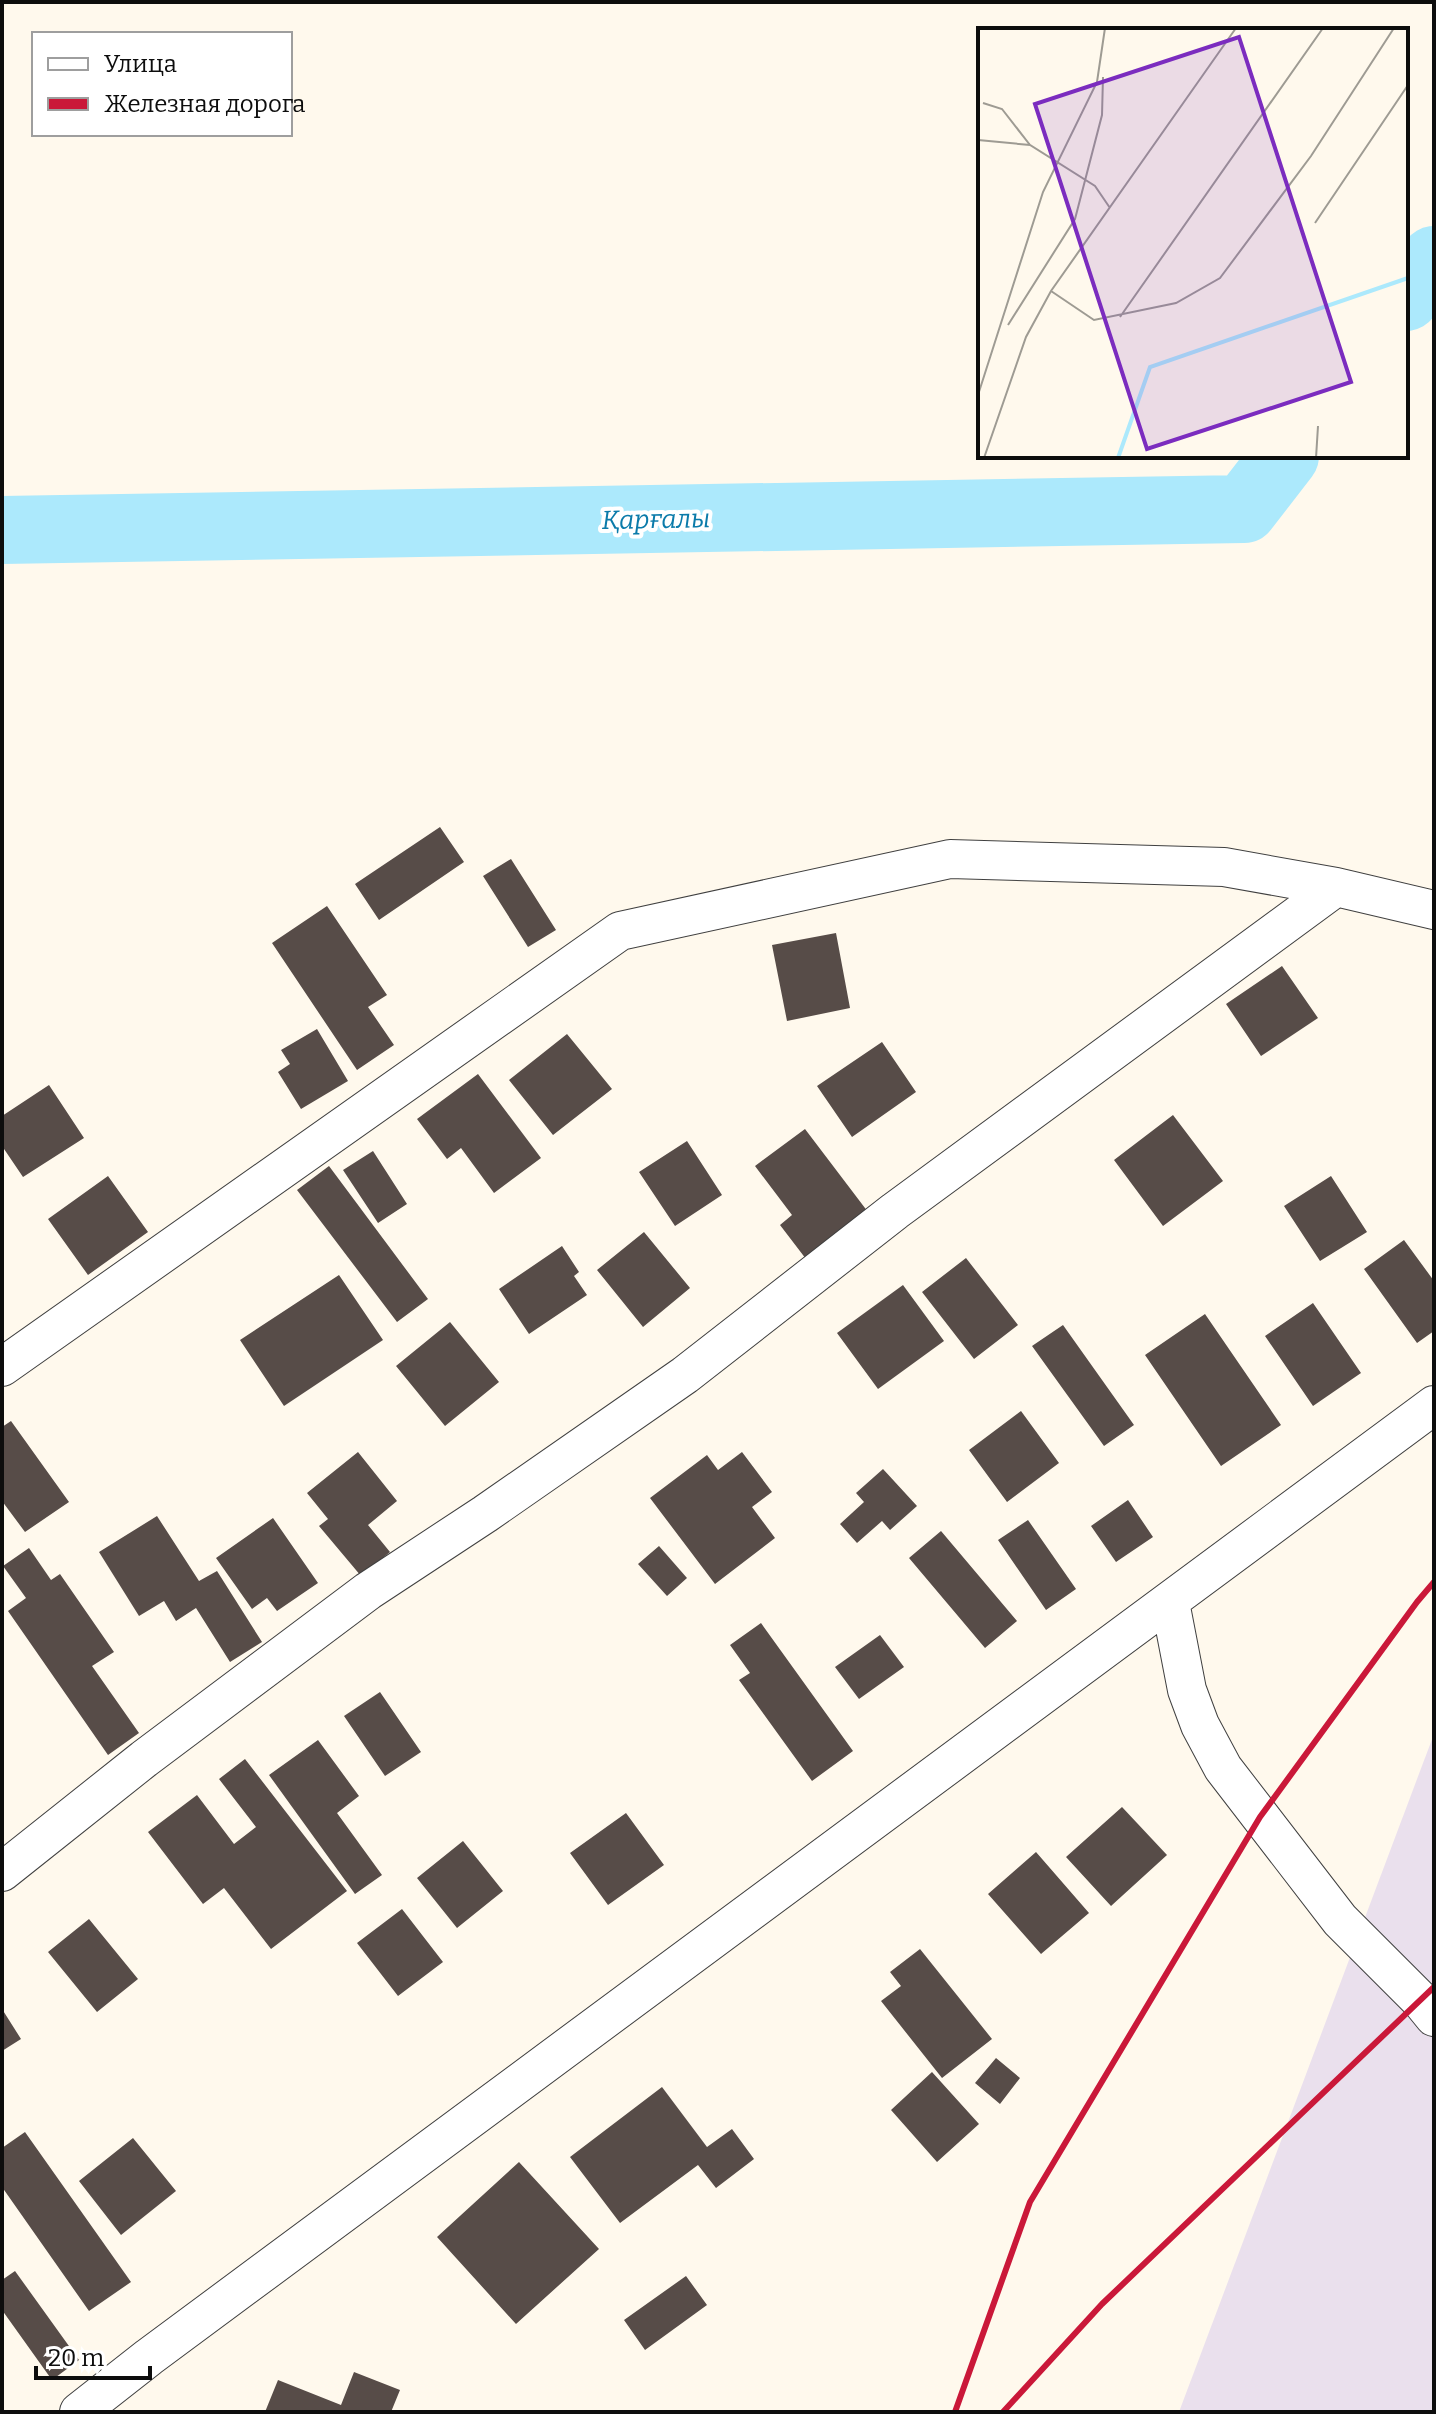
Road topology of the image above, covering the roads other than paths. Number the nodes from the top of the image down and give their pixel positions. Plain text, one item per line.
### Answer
1 (1336, 887) junction
2 (1434, 910) edge
3 (2, 1367) edge
4 (1434, 1405) edge
5 (1170, 1602) junction
6 (2, 1872) edge
7 (1434, 2017) edge
8 (79, 2412) edge

1 - 2 street
1 - 3 street
1 - 6 street
4 - 5 street
5 - 7 street
5 - 8 street

